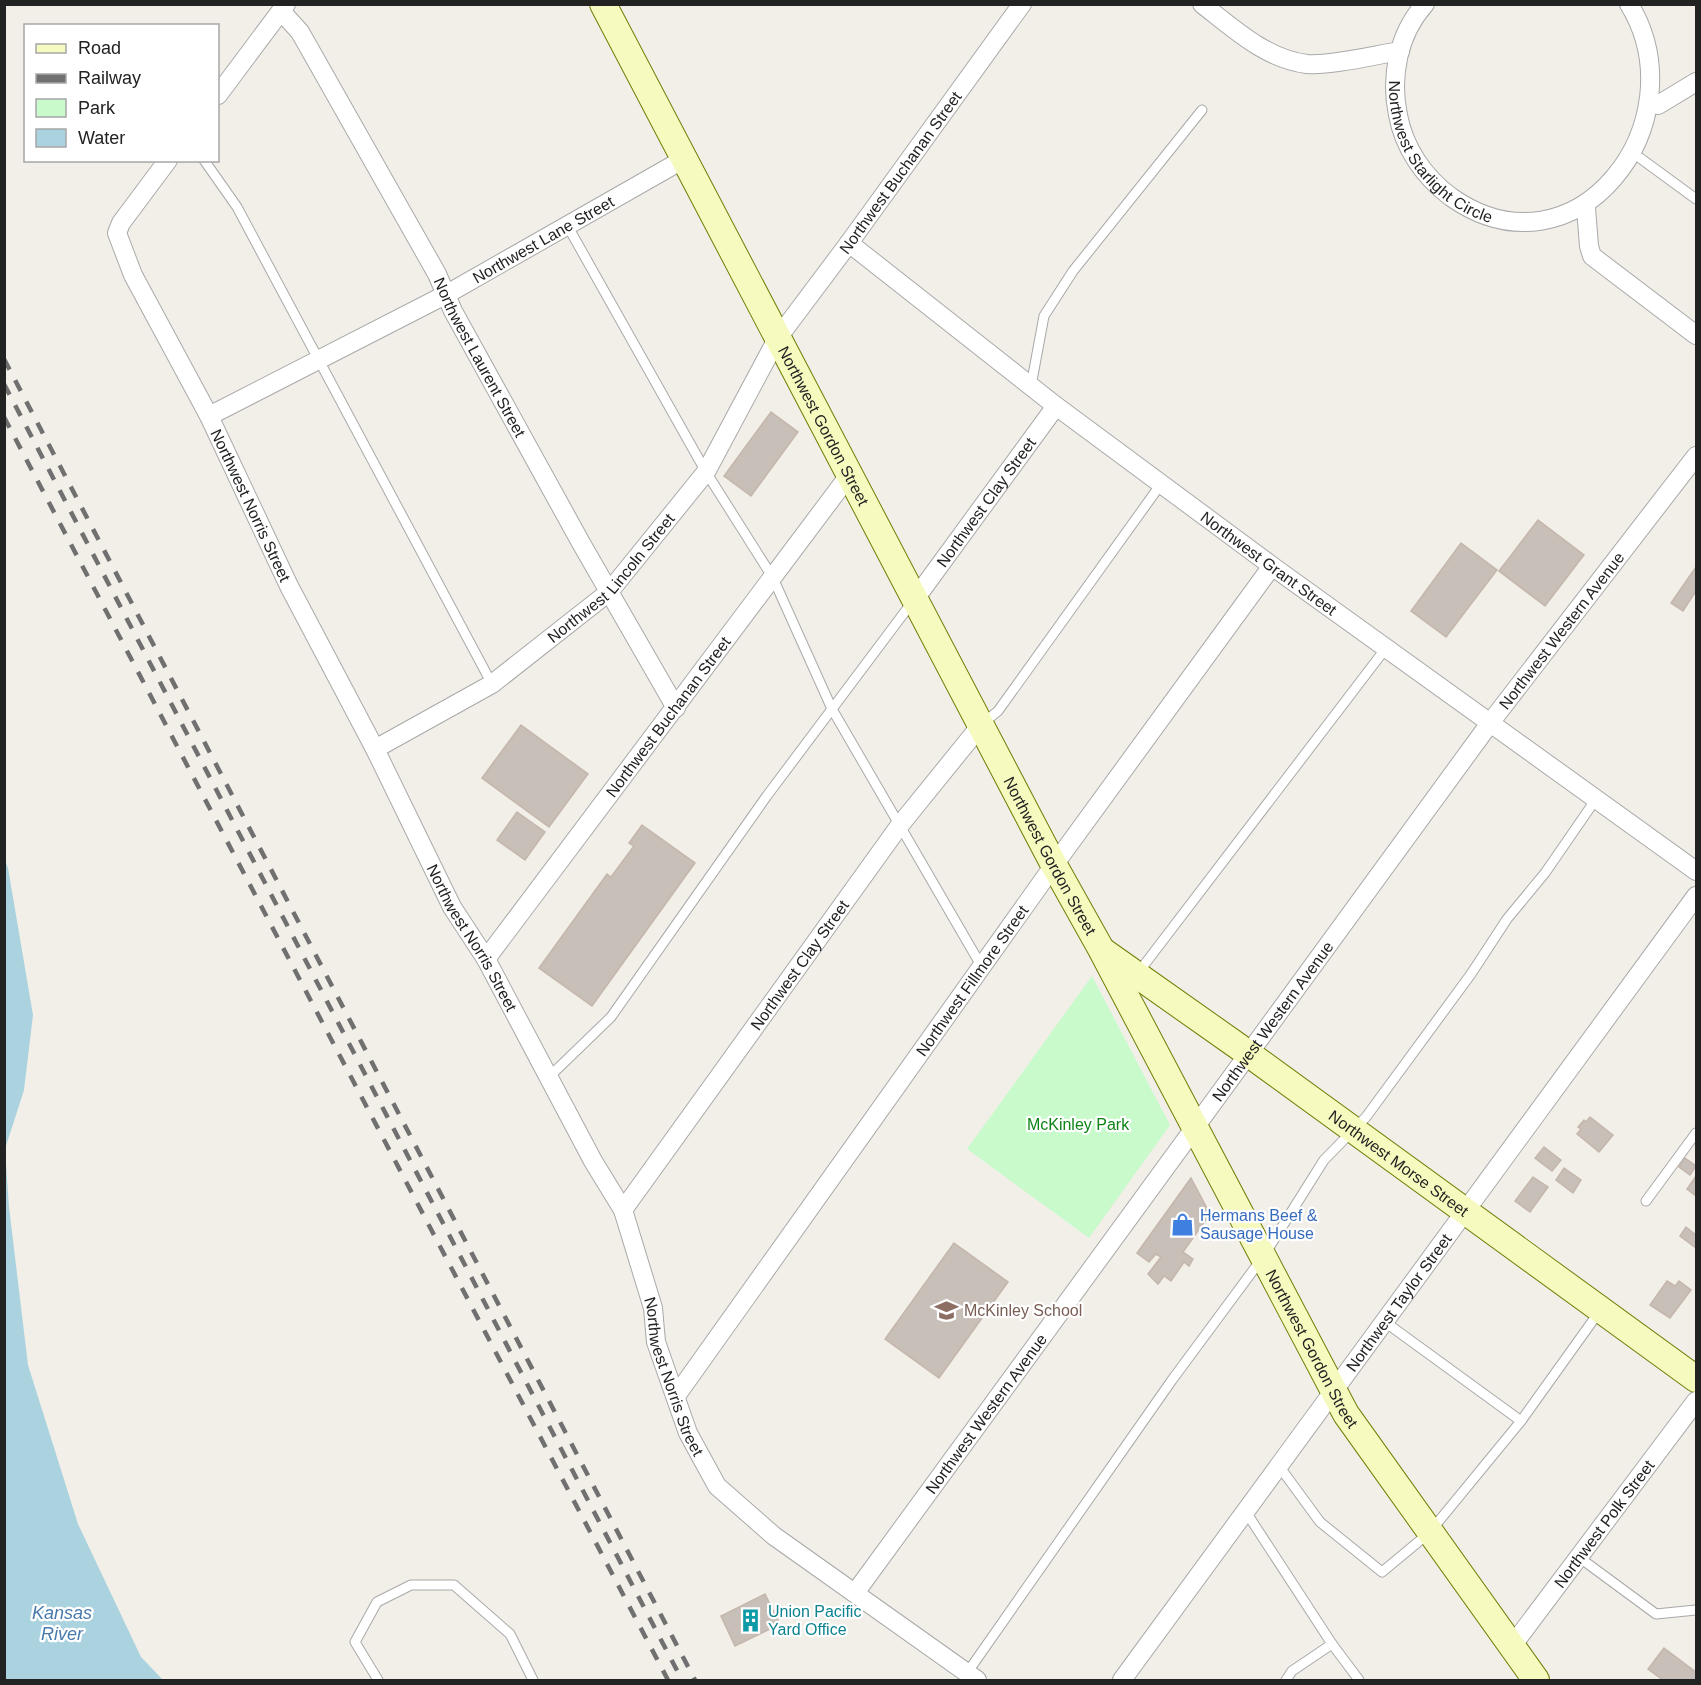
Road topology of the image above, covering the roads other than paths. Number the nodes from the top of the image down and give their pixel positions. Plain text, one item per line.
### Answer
1 (603, 4) edge
2 (1022, 4) edge
3 (1202, 4) edge
4 (1425, 4) edge
5 (1629, 4) edge
6 (283, 8) edge
7 (1400, 51) junction
8 (1696, 82) edge
9 (219, 94) edge
10 (1658, 105) junction
11 (1202, 110) dead end
12 (1640, 158) junction
13 (684, 159) junction
14 (167, 162) edge
15 (205, 162) edge
16 (1696, 200) edge
17 (1586, 208) junction
18 (567, 225) junction
19 (849, 243) junction
20 (447, 294) junction
21 (1696, 335) edge
22 (777, 339) junction
23 (318, 360) junction
24 (1031, 386) junction
25 (1056, 406) junction
26 (209, 416) junction
27 (1696, 456) edge
28 (706, 472) junction
29 (850, 474) junction
30 (1161, 484) junction
31 (1272, 566) junction
32 (773, 578) junction
33 (609, 592) junction
34 (915, 599) junction
35 (1386, 648) junction
36 (492, 684) junction
37 (676, 708) junction
38 (832, 709) junction
39 (1490, 723) junction
40 (981, 725) junction
41 (375, 749) junction
42 (1596, 799) junction
43 (900, 825) junction
44 (1054, 865) junction
45 (1696, 871) edge
46 (1696, 896) edge
47 (1101, 949) junction
48 (486, 959) junction
49 (982, 967) junction
50 (1138, 974) junction
51 (1249, 1054) junction
52 (549, 1077) junction
53 (1194, 1126) junction
54 (1354, 1131) junction
55 (1696, 1133) edge
56 (1646, 1201) dead end
57 (622, 1210) junction
58 (1466, 1211) junction
59 (1263, 1257) junction
60 (1602, 1308) junction
61 (1385, 1322) junction
62 (1695, 1375) edge
63 (1334, 1392) junction
64 (676, 1396) junction
65 (1696, 1401) edge
66 (1521, 1421) junction
67 (1279, 1466) junction
68 (1246, 1512) junction
69 (1429, 1533) junction
70 (1581, 1558) junction
71 (855, 1593) junction
72 (1696, 1610) edge
73 (1332, 1644) junction
74 (1512, 1646) junction
75 (972, 1677) edge
76 (378, 1680) edge
77 (533, 1680) edge
78 (1122, 1680) edge
79 (1286, 1680) edge
80 (1359, 1680) edge
81 (1534, 1680) edge

1 - 13 main road, Northwest Gordon Street
2 - 19 street, Northwest Buchanan Street
3 - 7 street
4 - 7 street, Northwest Starlight Circle
5 - 10 street, Northwest Starlight Circle
6 - 9 street
6 - 20 street, Northwest Laurent Street
7 - 17 street, Northwest Starlight Circle
8 - 10 street
10 - 12 street, Northwest Starlight Circle
11 - 24 lane
12 - 16 lane
12 - 17 street, Northwest Starlight Circle
13 - 18 street, Northwest Lane Street
13 - 22 main road, Northwest Gordon Street
14 - 26 street, Northwest Norris Street
15 - 23 lane
17 - 21 street
18 - 20 street, Northwest Lane Street
18 - 28 lane
19 - 22 street, Northwest Buchanan Street
19 - 24 street, Northwest Grant Street
20 - 23 street, Northwest Lane Street
20 - 33 street, Northwest Laurent Street
22 - 28 street, Northwest Lincoln Street
22 - 29 main road, Northwest Gordon Street
23 - 26 street, Northwest Lane Street
23 - 36 lane
24 - 25 street, Northwest Grant Street
25 - 30 street, Northwest Grant Street
25 - 34 street, Northwest Clay Street
26 - 41 street, Northwest Norris Street
27 - 39 street, Northwest Western Avenue
28 - 32 lane
28 - 33 street, Northwest Lincoln Street
29 - 32 street, Northwest Buchanan Street
29 - 34 main road, Northwest Gordon Street
30 - 31 street, Northwest Grant Street
30 - 40 lane
31 - 35 street, Northwest Grant Street
31 - 44 street, Northwest Fillmore Street
32 - 37 street, Northwest Buchanan Street
32 - 38 lane
33 - 36 street, Northwest Lincoln Street
33 - 37 street, Northwest Laurent Street
34 - 38 lane
34 - 40 main road, Northwest Gordon Street
35 - 39 street, Northwest Grant Street
35 - 50 lane
36 - 41 street, Northwest Lincoln Street
37 - 48 street, Northwest Buchanan Street
38 - 43 lane
38 - 52 lane
39 - 42 street, Northwest Grant Street
39 - 51 street, Northwest Western Avenue
40 - 43 street, Northwest Clay Street
40 - 44 main road, Northwest Gordon Street
41 - 48 street, Northwest Norris Street
42 - 45 street, Northwest Grant Street
42 - 54 lane
43 - 49 lane
43 - 57 street, Northwest Clay Street
44 - 47 main road, Northwest Gordon Street
44 - 49 street, Northwest Fillmore Street
46 - 58 street, Northwest Taylor Street
47 - 50 main road, Northwest Morse Street
47 - 53 main road, Northwest Gordon Street
48 - 52 street, Northwest Norris Street
49 - 64 street, Northwest Fillmore Street
50 - 51 main road, Northwest Morse Street
51 - 53 street, Northwest Western Avenue
51 - 54 main road, Northwest Morse Street
52 - 57 street, Northwest Norris Street
53 - 59 main road, Northwest Gordon Street
53 - 71 street, Northwest Western Avenue
54 - 58 main road, Northwest Morse Street
54 - 59 lane
55 - 56 lane
57 - 64 street, Northwest Norris Street
58 - 60 main road, Northwest Morse Street
58 - 61 street, Northwest Taylor Street
59 - 63 main road, Northwest Gordon Street
59 - 75 lane
60 - 62 main road, Northwest Morse Street
60 - 66 lane
61 - 63 street, Northwest Taylor Street
61 - 66 lane
63 - 67 street, Northwest Taylor Street
63 - 69 main road, Northwest Gordon Street
64 - 71 street, Northwest Norris Street
65 - 70 street, Northwest Polk Street
66 - 69 lane
67 - 68 street, Northwest Taylor Street
67 - 69 lane
68 - 73 lane
68 - 78 street, Northwest Taylor Street
69 - 74 main road, Northwest Gordon Street
70 - 72 lane
70 - 74 street, Northwest Polk Street
71 - 75 street
73 - 79 lane
73 - 80 lane
74 - 81 main road, Northwest Gordon Street
76 - 77 lane

